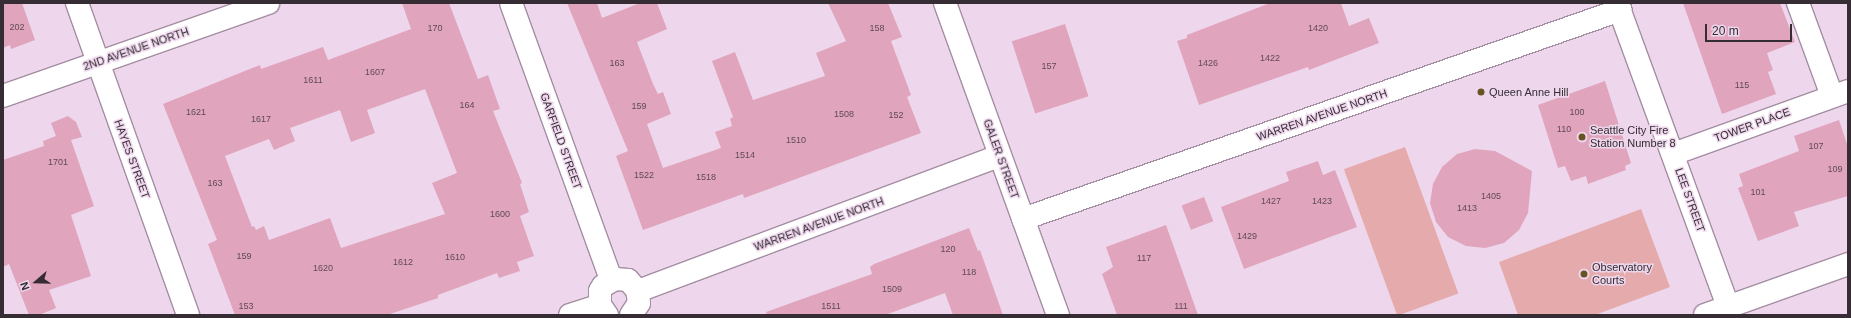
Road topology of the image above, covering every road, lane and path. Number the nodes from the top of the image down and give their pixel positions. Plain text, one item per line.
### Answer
1 (77, 3) edge
2 (268, 3) edge
3 (511, 3) edge
4 (945, 3) edge
5 (1798, 3) edge
6 (1619, 7) edge
7 (98, 63) junction
8 (1840, 94) edge
9 (3, 96) edge
10 (1673, 154) junction
11 (1000, 156) junction
12 (1023, 219) junction
13 (1848, 264) edge
14 (611, 280) junction
15 (638, 291) junction
16 (1728, 307) junction
17 (603, 310) edge
18 (188, 315) edge
19 (570, 315) edge
20 (631, 315) edge
21 (1058, 315) edge
22 (1705, 315) edge

1 - 7 street, HAYES STREET
2 - 7 street, 2ND AVENUE NORTH
3 - 14 street, GARFIELD STREET
4 - 11 street, GALER STREET
5 - 8 street, TOWER PLACE
6 - 10 street, LEE STREET
6 - 12 street, WARREN AVENUE NORTH
7 - 9 street, 2ND AVENUE NORTH
7 - 18 street, HAYES STREET
8 - 10 street, TOWER PLACE
10 - 16 street, LEE STREET
11 - 12 street, GALER STREET
11 - 15 street, WARREN AVENUE NORTH
12 - 21 street, GALER STREET
13 - 16 street
14 - 15 street
14 - 17 street
15 - 20 street
16 - 22 street
17 - 19 street

